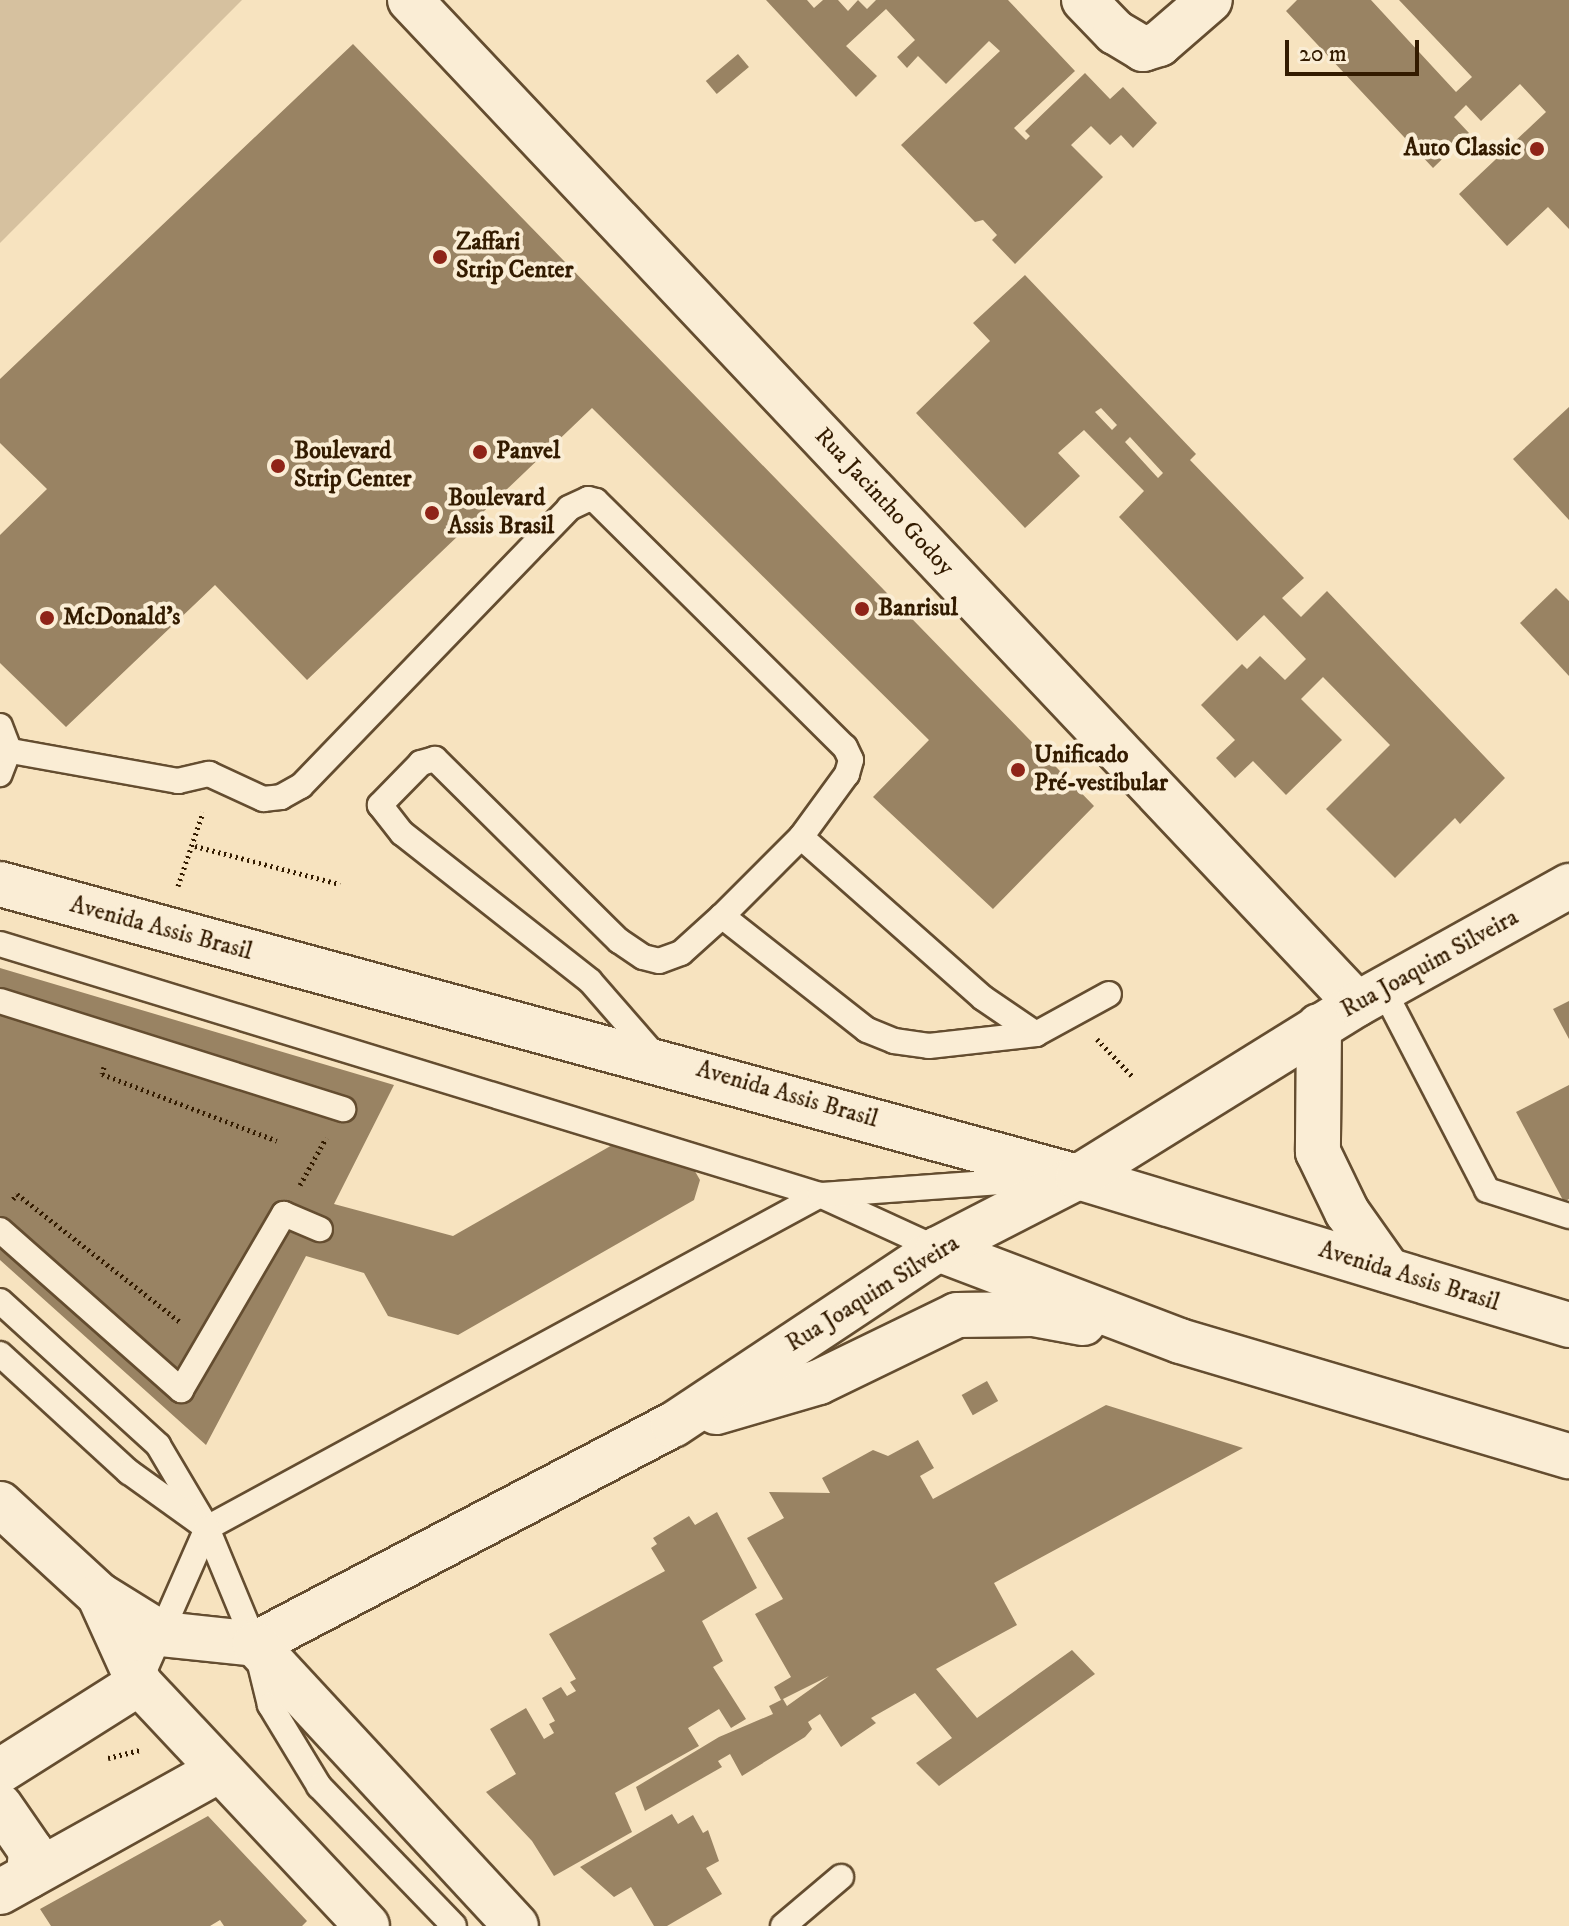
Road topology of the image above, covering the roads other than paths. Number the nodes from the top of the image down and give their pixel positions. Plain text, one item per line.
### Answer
1 (410, 0) edge
2 (1084, 0) edge
3 (1210, 0) edge
4 (0, 726) edge
5 (4, 750) edge
6 (0, 774) edge
7 (801, 837) junction
8 (0, 884) edge
9 (1569, 886) edge
10 (722, 916) junction
11 (0, 944) edge
12 (1109, 994) dead end
13 (1370, 997) junction
14 (0, 1001) edge
15 (1319, 1026) junction
16 (1036, 1034) junction
17 (657, 1058) junction
18 (343, 1109) road end
19 (1078, 1177) junction
20 (820, 1195) junction
21 (1569, 1216) edge
22 (320, 1229) dead end
23 (0, 1230) edge
24 (938, 1249) junction
25 (1388, 1270) junction
26 (0, 1301) edge
27 (1569, 1325) edge
28 (1180, 1341) junction
29 (0, 1354) edge
30 (673, 1425) junction
31 (1569, 1456) edge
32 (0, 1504) edge
33 (207, 1528) junction
34 (99, 1595) junction
35 (162, 1634) junction
36 (255, 1644) junction
37 (139, 1683) junction
38 (219, 1770) junction
39 (0, 1771) edge
40 (0, 1806) edge
41 (841, 1877) dead end
42 (14, 1884) edge
43 (367, 1926) edge
44 (454, 1926) edge
45 (516, 1926) edge
46 (783, 1926) edge

1 - 13 main road, Rua Jacintho Godoy
2 - 3 main road
4 - 5 lane
5 - 6 lane
5 - 7 lane
7 - 10 lane
7 - 16 lane
8 - 17 main road, Avenida Assis Brasil
9 - 13 main road, Rua Joaquim Silveira
10 - 16 lane
10 - 17 lane
11 - 20 lane
12 - 16 lane
13 - 15 main road, Rua Joaquim Silveira
13 - 21 lane
14 - 18 lane
15 - 19 main road, Rua Joaquim Silveira
15 - 25 main road
17 - 19 main road, Avenida Assis Brasil
19 - 20 lane
19 - 24 main road, Rua Joaquim Silveira
19 - 25 main road, Avenida Assis Brasil
20 - 24 lane
20 - 33 lane
22 - 23 lane
24 - 28 main road
24 - 30 main road, Rua Joaquim Silveira
25 - 27 main road, Avenida Assis Brasil
26 - 33 lane
28 - 30 main road
28 - 31 main road
29 - 33 lane
30 - 36 main road, Rua Joaquim Silveira
32 - 34 main road
33 - 35 lane
33 - 36 lane
34 - 35 main road
34 - 37 main road
35 - 36 main road
35 - 37 lane
36 - 44 lane
36 - 45 main road
37 - 38 main road
37 - 39 main road
38 - 42 main road
38 - 43 main road
40 - 42 main road
41 - 46 lane

